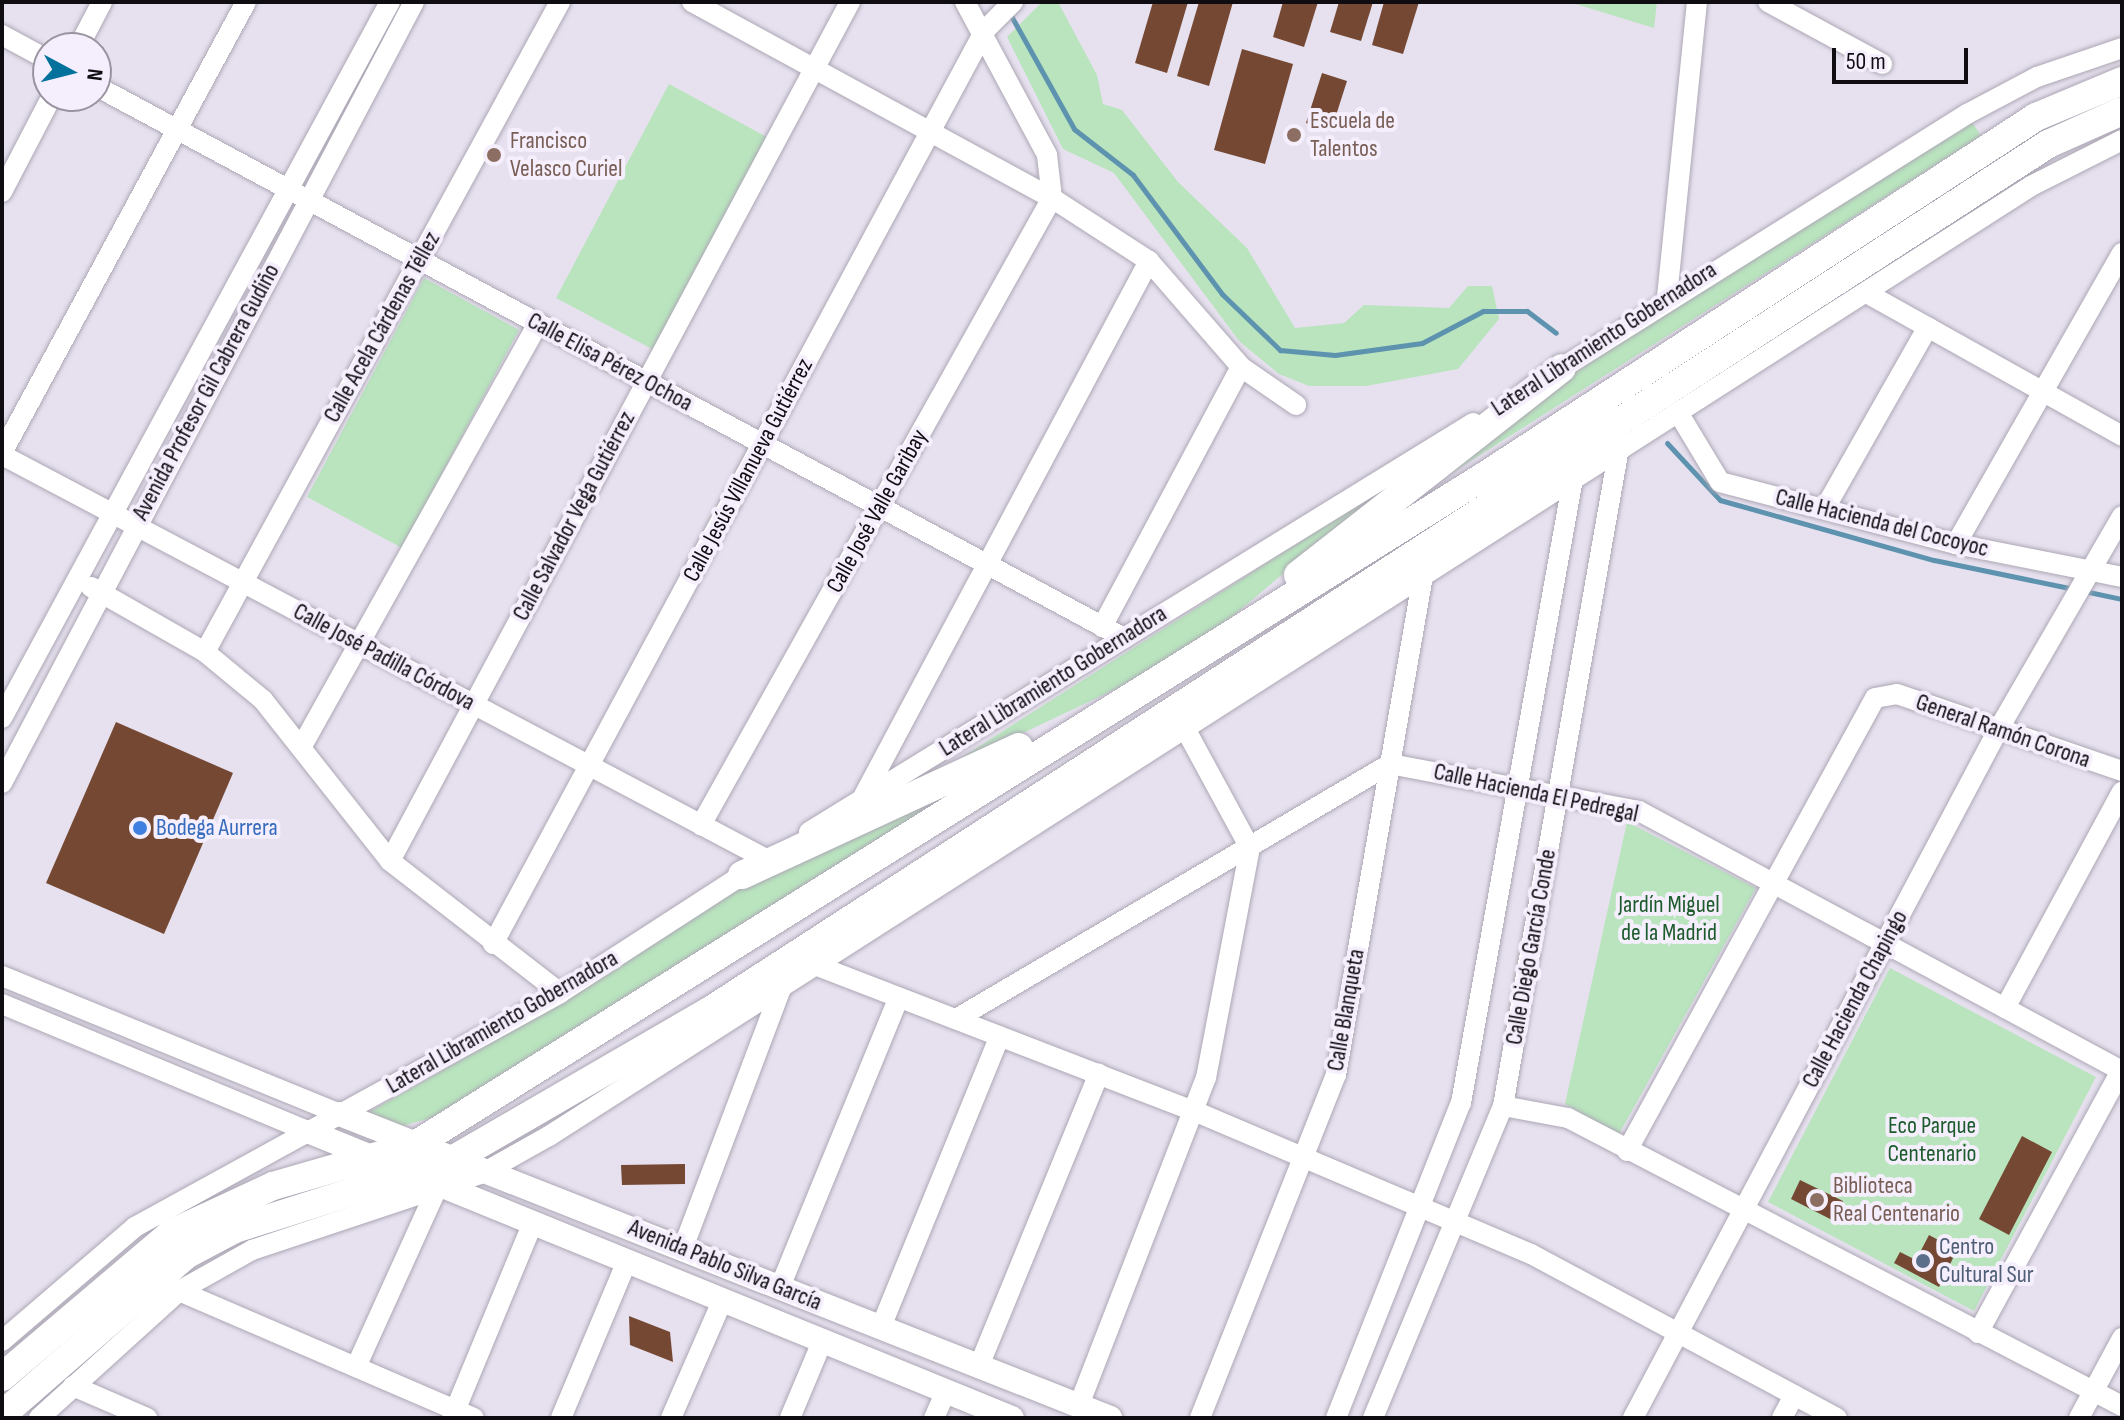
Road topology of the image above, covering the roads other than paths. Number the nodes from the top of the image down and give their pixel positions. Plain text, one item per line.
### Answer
1 (102, 2) edge
2 (246, 2) edge
3 (390, 2) edge
4 (414, 2) edge
5 (560, 2) edge
6 (850, 2) edge
7 (965, 2) edge
8 (1697, 2) edge
9 (1768, 2) edge
10 (1012, 3) edge
11 (703, 5) edge
12 (990, 25) junction
13 (86, 32) edge
14 (2, 35) edge
15 (2122, 48) edge
16 (32, 51) edge
17 (1882, 64) dead end
18 (814, 68) junction
19 (2122, 81) edge
20 (112, 94) edge
21 (2122, 111) edge
22 (44, 112) edge
23 (177, 129) junction
24 (930, 132) junction
25 (2122, 140) edge
26 (289, 189) junction
27 (2, 192) edge
28 (1052, 198) junction
29 (309, 200) junction
30 (2122, 253) edge
31 (419, 259) junction
32 (1149, 261) junction
33 (1870, 295) junction
34 (1667, 297) junction
35 (538, 323) junction
36 (1928, 327) junction
37 (1241, 367) junction
38 (1562, 368) junction
39 (646, 382) junction
40 (2042, 391) junction
41 (1296, 405) dead end
42 (1679, 414) junction
43 (2122, 436) edge
44 (762, 444) junction
45 (2, 454) edge
46 (1618, 454) junction
47 (1572, 484) junction
48 (879, 507) junction
49 (1825, 508) junction
50 (113, 514) junction
51 (2122, 516) edge
52 (135, 525) junction
53 (1956, 544) junction
54 (987, 565) junction
55 (2087, 576) junction
56 (2122, 577) edge
57 (77, 579) junction
58 (1422, 581) junction
59 (243, 582) junction
60 (100, 592) junction
61 (1254, 618) junction
62 (1102, 627) junction
63 (1124, 638) junction
64 (359, 644) junction
65 (205, 652) junction
66 (473, 704) junction
67 (1107, 707) junction
68 (2, 718) edge
69 (1181, 722) junction
70 (1998, 730) junction
71 (303, 744) junction
72 (9, 746) edge
73 (1390, 764) junction
74 (589, 766) junction
75 (2122, 771) edge
76 (2, 783) edge
77 (1518, 788) junction
78 (2122, 792) edge
79 (1557, 795) junction
80 (862, 799) junction
81 (701, 825) junction
82 (1250, 848) junction
83 (766, 859) junction
84 (390, 861) junction
85 (742, 875) junction
86 (1776, 885) junction
87 (1885, 943) junction
88 (493, 944) junction
89 (815, 965) junction
90 (2, 976) edge
91 (782, 986) junction
92 (560, 993) junction
93 (899, 997) junction
94 (2, 1004) edge
95 (2005, 1008) junction
96 (956, 1019) junction
97 (1000, 1036) junction
98 (2122, 1070) edge
99 (1099, 1074) junction
100 (1503, 1106) junction
101 (1194, 1111) junction
102 (340, 1114) junction
103 (310, 1132) junction
104 (415, 1145) junction
105 (1627, 1151) junction
106 (369, 1157) junction
107 (1304, 1157) junction
108 (452, 1160) junction
109 (483, 1173) junction
110 (410, 1174) junction
111 (438, 1186) junction
112 (1415, 1205) junction
113 (1742, 1212) junction
114 (1455, 1222) junction
115 (532, 1225) junction
116 (683, 1248) junction
117 (626, 1263) junction
118 (780, 1287) junction
119 (179, 1291) junction
120 (722, 1301) junction
121 (881, 1327) junction
122 (1678, 1333) junction
123 (1978, 1333) junction
124 (2122, 1338) edge
125 (2, 1341) edge
126 (822, 1342) junction
127 (979, 1366) junction
128 (356, 1367) junction
129 (2, 1377) edge
130 (73, 1386) junction
131 (946, 1391) junction
132 (2093, 1391) junction
133 (1794, 1395) junction
134 (1079, 1405) junction
135 (2122, 1406) edge
136 (2, 1415) edge
137 (460, 1415) edge
138 (39, 1418) edge
139 (147, 1418) edge
140 (561, 1418) edge
141 (671, 1418) edge
142 (790, 1418) edge
143 (934, 1418) edge
144 (1012, 1418) edge
145 (1110, 1418) edge
146 (1200, 1418) edge
147 (1336, 1418) edge
148 (1373, 1418) edge
149 (1633, 1418) edge
150 (1782, 1418) edge
151 (1837, 1418) edge
152 (2079, 1418) edge

1 - 13 street
2 - 23 street
3 - 26 street, Avenida Profesor Gil Cabrera Gudiño
4 - 29 street, Avenida Profesor Gil Cabrera Gudiño
5 - 31 street, Calle Acela Cárdenas Téllez
6 - 18 street, Calle Salvador Vega Gutiérrez
7 - 12 street
8 - 34 street
9 - 17 street
10 - 12 street, Calle Jesús Villanueva Gutiérrez
11 - 18 street
12 - 24 street, Calle Jesús Villanueva Gutiérrez
12 - 28 street
14 - 16 street
15 - 34 street, Lateral Libramiento Gobernadora
18 - 24 street
18 - 39 street, Calle Salvador Vega Gutiérrez
19 - 61 highway
20 - 23 street, Calle Elisa Pérez Ochoa
21 - 69 highway
22 - 27 street
23 - 26 street, Calle Elisa Pérez Ochoa
23 - 45 street
24 - 28 street
24 - 44 street, Calle Jesús Villanueva Gutiérrez
25 - 33 street
26 - 29 street, Calle Elisa Pérez Ochoa
26 - 50 street, Avenida Profesor Gil Cabrera Gudiño
28 - 32 street
28 - 48 street, Calle José Valle Garibay
29 - 31 street, Calle Elisa Pérez Ochoa
29 - 52 street, Avenida Profesor Gil Cabrera Gudiño
30 - 40 street
31 - 35 street, Calle Elisa Pérez Ochoa
31 - 59 street, Calle Acela Cárdenas Téllez
32 - 37 street
32 - 54 street
33 - 36 street
33 - 42 street
34 - 38 street, Lateral Libramiento Gobernadora
35 - 39 street, Calle Elisa Pérez Ochoa
35 - 64 street
36 - 40 street
36 - 49 street
37 - 41 street
37 - 62 street
38 - 61 highway
38 - 63 street, Lateral Libramiento Gobernadora
39 - 44 street, Calle Elisa Pérez Ochoa
39 - 66 street, Calle Salvador Vega Gutiérrez
40 - 43 street
40 - 53 street
42 - 46 street
42 - 49 street, Calle Hacienda del Cocoyoc
44 - 48 street, Calle Elisa Pérez Ochoa
44 - 74 street, Calle Jesús Villanueva Gutiérrez
45 - 50 street, Calle José Padilla Córdova
46 - 47 street
46 - 79 street, Calle Diego García Conde
47 - 58 street
47 - 77 street, Calle Diego García Conde
48 - 54 street, Calle Elisa Pérez Ochoa
48 - 81 street, Calle José Valle Garibay
49 - 53 street, Calle Hacienda del Cocoyoc
50 - 52 street, Calle José Padilla Córdova
50 - 57 street, Avenida Profesor Gil Cabrera Gudiño
51 - 55 street, Calle Hacienda Chapingo
52 - 59 street, Calle José Padilla Córdova
52 - 60 street, Avenida Profesor Gil Cabrera Gudiño
53 - 55 street, Calle Hacienda del Cocoyoc
54 - 62 street, Calle Elisa Pérez Ochoa
54 - 80 street
55 - 56 street, Calle Hacienda del Cocoyoc
55 - 70 street, Calle Hacienda Chapingo
57 - 60 street
57 - 68 street, Avenida Profesor Gil Cabrera Gudiño
58 - 69 street
58 - 73 street, Calle Blanqueta
59 - 64 street, Calle José Padilla Córdova
59 - 65 street, Calle Acela Cárdenas Téllez
60 - 65 street
60 - 72 street, Avenida Profesor Gil Cabrera Gudiño
61 - 67 highway
62 - 63 street, Calle Elisa Pérez Ochoa
63 - 80 street, Lateral Libramiento Gobernadora
64 - 66 street, Calle José Padilla Córdova
64 - 71 street
65 - 71 street
66 - 74 street, Calle José Padilla Córdova
66 - 84 street, Calle Salvador Vega Gutiérrez
67 - 85 highway
67 - 104 highway
69 - 82 street
69 - 89 street
69 - 108 highway
70 - 75 street, General Ramón Corona
70 - 86 street, General Ramón Corona
70 - 87 street, Calle Hacienda Chapingo
71 - 84 street
72 - 76 street, Avenida Profesor Gil Cabrera Gudiño
73 - 77 street, Calle Hacienda El Pedregal
73 - 82 street
73 - 107 street, Calle Blanqueta
74 - 81 street, Calle José Padilla Córdova
74 - 88 street, Calle Jesús Villanueva Gutiérrez
77 - 79 street, Calle Hacienda El Pedregal
77 - 112 street, Calle Diego García Conde
78 - 95 street
79 - 86 street, Calle Hacienda El Pedregal
79 - 100 street, Calle Diego García Conde
80 - 83 street, Lateral Libramiento Gobernadora
81 - 83 street, Calle José Padilla Córdova
82 - 96 street
82 - 101 street
83 - 85 street, Lateral Libramiento Gobernadora
84 - 88 street
85 - 92 street, Lateral Libramiento Gobernadora
86 - 87 street, Calle Hacienda El Pedregal
86 - 105 street
87 - 95 street, Calle Hacienda El Pedregal
87 - 113 street, Calle Hacienda Chapingo
88 - 92 street
89 - 91 street
89 - 93 street
90 - 102 street
91 - 109 street
91 - 116 street
92 - 102 street, Lateral Libramiento Gobernadora
93 - 96 street
93 - 118 street
94 - 103 street
95 - 98 street, Calle Hacienda El Pedregal
96 - 97 street
97 - 99 street
97 - 121 street
98 - 123 street
99 - 101 street
99 - 127 street
100 - 105 street
100 - 114 street, Calle Diego García Conde
101 - 107 street
101 - 134 street
102 - 103 street, Lateral Libramiento Gobernadora
102 - 104 main road, Avenida Pablo Silva García
103 - 106 main road, Avenida Pablo Silva García
103 - 125 street, Lateral Libramiento Gobernadora
104 - 106 highway
104 - 108 main road, Avenida Pablo Silva García
105 - 113 street
106 - 110 main road, Avenida Pablo Silva García
106 - 129 highway
107 - 112 street
107 - 146 street, Calle Blanqueta
108 - 109 main road, Avenida Pablo Silva García
108 - 110 highway
109 - 111 street
109 - 116 main road, Avenida Pablo Silva García
110 - 111 main road, Avenida Pablo Silva García
110 - 136 highway
111 - 115 main road, Avenida Pablo Silva García
111 - 119 street
111 - 128 street
112 - 114 street
112 - 147 street, Calle Diego García Conde
113 - 122 street, Calle Hacienda Chapingo
113 - 123 street
114 - 122 street
114 - 148 street, Calle Diego García Conde
115 - 117 main road, Avenida Pablo Silva García
115 - 137 street
116 - 118 main road, Avenida Pablo Silva García
117 - 120 main road, Avenida Pablo Silva García
117 - 140 street
118 - 121 main road, Avenida Pablo Silva García
119 - 128 street
119 - 130 street
120 - 126 main road, Avenida Pablo Silva García
120 - 141 street
121 - 127 main road, Avenida Pablo Silva García
122 - 133 street
122 - 149 street, Calle Hacienda Chapingo
123 - 132 street
124 - 132 street
126 - 131 main road, Avenida Pablo Silva García
126 - 142 street
127 - 134 main road, Avenida Pablo Silva García
128 - 137 street
130 - 138 street
130 - 139 street
131 - 143 street
131 - 144 main road, Avenida Pablo Silva García
132 - 135 street
132 - 152 street
133 - 150 street
133 - 151 street
134 - 145 main road, Avenida Pablo Silva García

